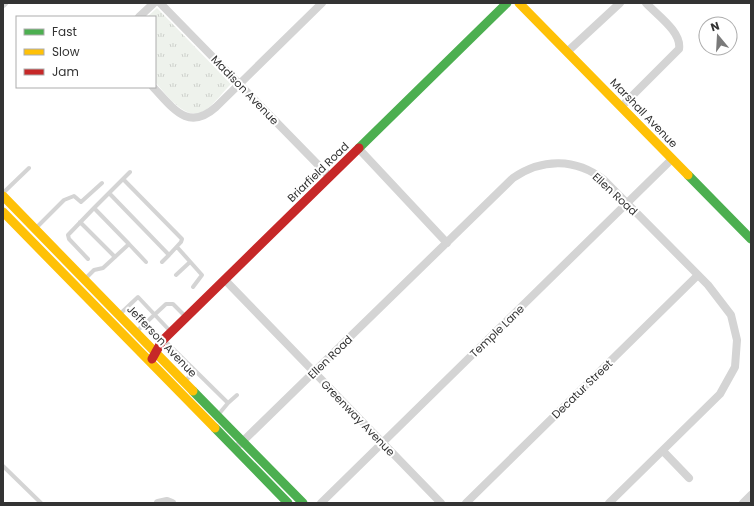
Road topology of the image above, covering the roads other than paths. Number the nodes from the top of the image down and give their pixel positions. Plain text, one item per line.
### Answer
1 (154, 3) edge
2 (160, 3) edge
3 (322, 3) edge
4 (507, 3) edge
5 (519, 3) edge
6 (620, 3) edge
7 (646, 3) edge
8 (140, 16) edge
9 (568, 52) junction
10 (239, 84) junction
11 (154, 88) edge
12 (621, 107) junction
13 (359, 149) junction
14 (672, 159) junction
15 (29, 168) dead end
16 (130, 172) dead end
17 (330, 177) junction
18 (123, 179) junction
19 (102, 183) dead end
20 (3, 193) edge
21 (109, 193) junction
22 (3, 196) edge
23 (628, 204) junction
24 (94, 208) junction
25 (3, 212) edge
26 (80, 222) junction
27 (35, 229) junction
28 (27, 236) junction
29 (751, 239) edge
30 (447, 243) junction
31 (129, 244) junction
32 (177, 247) junction
33 (169, 255) junction
34 (115, 257) junction
35 (88, 259) dead end
36 (146, 262) dead end
37 (162, 262) dead end
38 (190, 262) junction
39 (176, 275) dead end
40 (698, 275) junction
41 (84, 280) junction
42 (225, 280) junction
43 (193, 286) dead end
44 (154, 314) junction
45 (119, 315) junction
46 (187, 318) junction
47 (135, 332) junction
48 (172, 332) junction
49 (164, 340) junction
50 (156, 352) junction
51 (151, 363) junction
52 (195, 371) junction
53 (314, 372) junction
54 (184, 382) junction
55 (237, 395) dead end
56 (228, 403) junction
57 (217, 415) junction
58 (243, 441) junction
59 (382, 443) junction
60 (235, 449) junction
61 (663, 451) junction
62 (3, 466) edge
63 (689, 478) dead end
64 (751, 495) edge
65 (41, 503) edge
66 (158, 503) edge
67 (172, 503) edge
68 (288, 503) edge
69 (303, 503) edge
70 (321, 503) edge
71 (442, 503) edge
72 (466, 503) edge
73 (609, 503) edge
74 (743, 503) edge

1 - 8 street
2 - 10 street, Madison Avenue
3 - 10 street
4 - 13 main road, Briarfield Road
5 - 9 main road, Marshall Avenue
6 - 9 street
7 - 12 street
9 - 12 main road, Marshall Avenue
10 - 11 street
10 - 17 street, Madison Avenue
12 - 14 main road, Marshall Avenue
13 - 17 main road, Briarfield Road
13 - 30 street
14 - 23 street, Temple Lane
14 - 29 main road, Marshall Avenue
15 - 20 lane
16 - 18 lane
17 - 42 main road, Briarfield Road
18 - 21 lane
18 - 32 lane
19 - 27 lane
21 - 24 lane
21 - 33 lane
22 - 27 main road, Jefferson Avenue
23 - 30 street, Ellen Road
23 - 40 street, Ellen Road
23 - 59 street, Temple Lane
24 - 26 lane
24 - 31 lane
25 - 28 main road, Jefferson Avenue
26 - 34 lane
26 - 35 lane
27 - 28 main road
27 - 41 main road, Jefferson Avenue
28 - 51 main road, Jefferson Avenue
30 - 53 street, Ellen Road
31 - 34 lane
31 - 36 lane
32 - 33 lane
32 - 38 lane
33 - 37 lane
34 - 41 lane
38 - 39 lane
38 - 43 lane
40 - 61 street, Ellen Road
40 - 72 street, Decatur Street
41 - 45 main road, Jefferson Avenue
42 - 46 main road, Briarfield Road
42 - 53 street, Greenway Avenue
44 - 45 lane
44 - 46 lane
44 - 47 lane
44 - 48 lane
45 - 47 main road, Jefferson Avenue
46 - 48 main road, Briarfield Road
47 - 50 main road, Jefferson Avenue
48 - 49 main road, Briarfield Road
49 - 50 main road, Briarfield Road
49 - 52 lane
50 - 51 main road, Briarfield Road
50 - 54 main road, Jefferson Avenue
51 - 60 main road, Jefferson Avenue
52 - 54 lane
52 - 56 lane
53 - 58 street, Ellen Road
53 - 59 street, Greenway Avenue
54 - 57 main road, Jefferson Avenue
55 - 56 lane
56 - 57 lane
57 - 58 main road, Jefferson Avenue
58 - 60 street, Ellen Road
58 - 69 main road, Jefferson Avenue
59 - 70 street, Temple Lane
59 - 71 street, Greenway Avenue
60 - 68 main road, Jefferson Avenue
61 - 63 street
61 - 73 street, Ellen Road
62 - 65 lane
64 - 74 street
66 - 67 street

